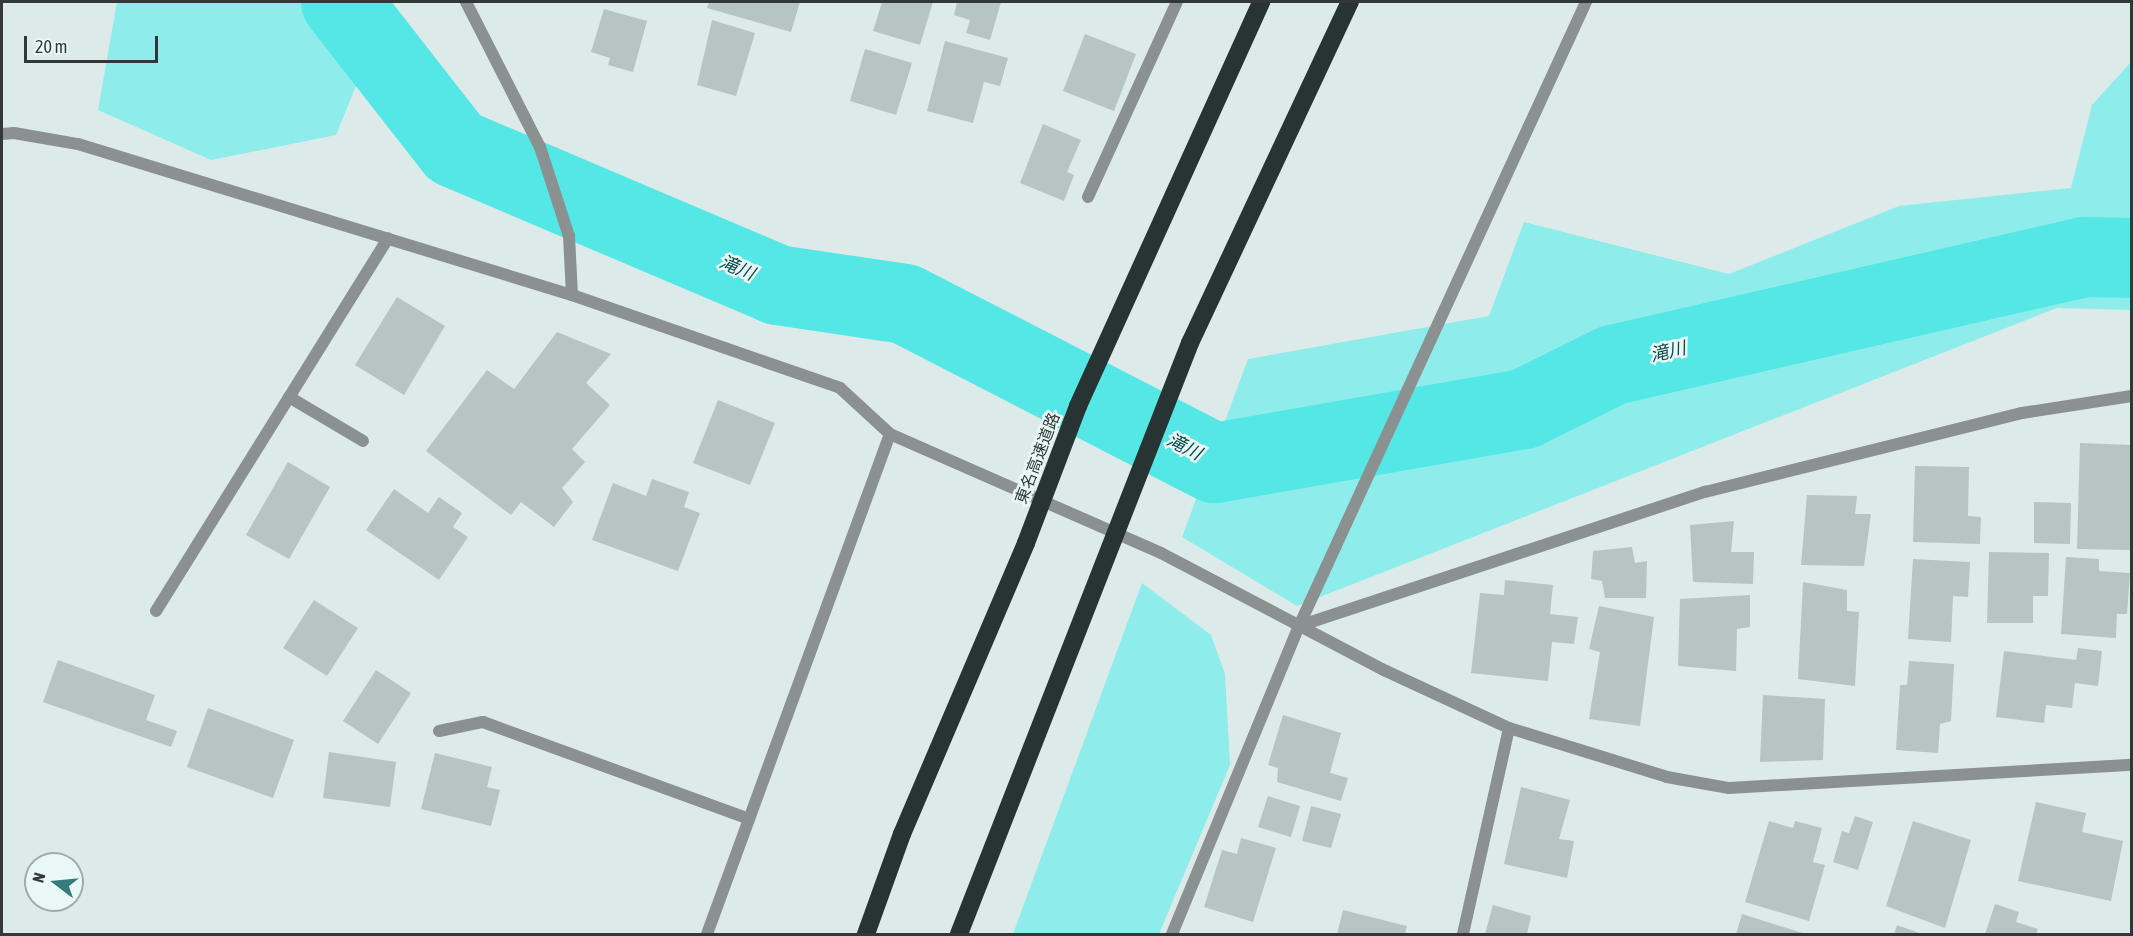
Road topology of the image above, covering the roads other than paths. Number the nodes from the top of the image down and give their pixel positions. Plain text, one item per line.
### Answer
1 (466, 2) edge
2 (1177, 2) edge
3 (1261, 2) edge
4 (1350, 2) edge
5 (1586, 2) edge
6 (2, 134) edge
7 (1088, 197) dead end
8 (388, 238) junction
9 (572, 295) junction
10 (2132, 396) edge
11 (289, 397) junction
12 (890, 434) junction
13 (363, 441) dead end
14 (156, 611) dead end
15 (1299, 626) junction
16 (1509, 728) junction
17 (439, 730) dead end
18 (2132, 765) edge
19 (749, 819) junction
20 (707, 934) edge
21 (866, 934) edge
22 (959, 934) edge
23 (1172, 934) edge
24 (1463, 934) edge

1 - 9 street
2 - 7 street
3 - 21 highway, 東名高速道路
4 - 22 highway
5 - 15 street
6 - 8 street
8 - 9 street
8 - 11 street
9 - 12 street
10 - 15 street
11 - 13 street
11 - 14 street
12 - 15 street
12 - 19 street
15 - 16 street
15 - 23 street
16 - 18 street
16 - 24 street
17 - 19 street
19 - 20 street

